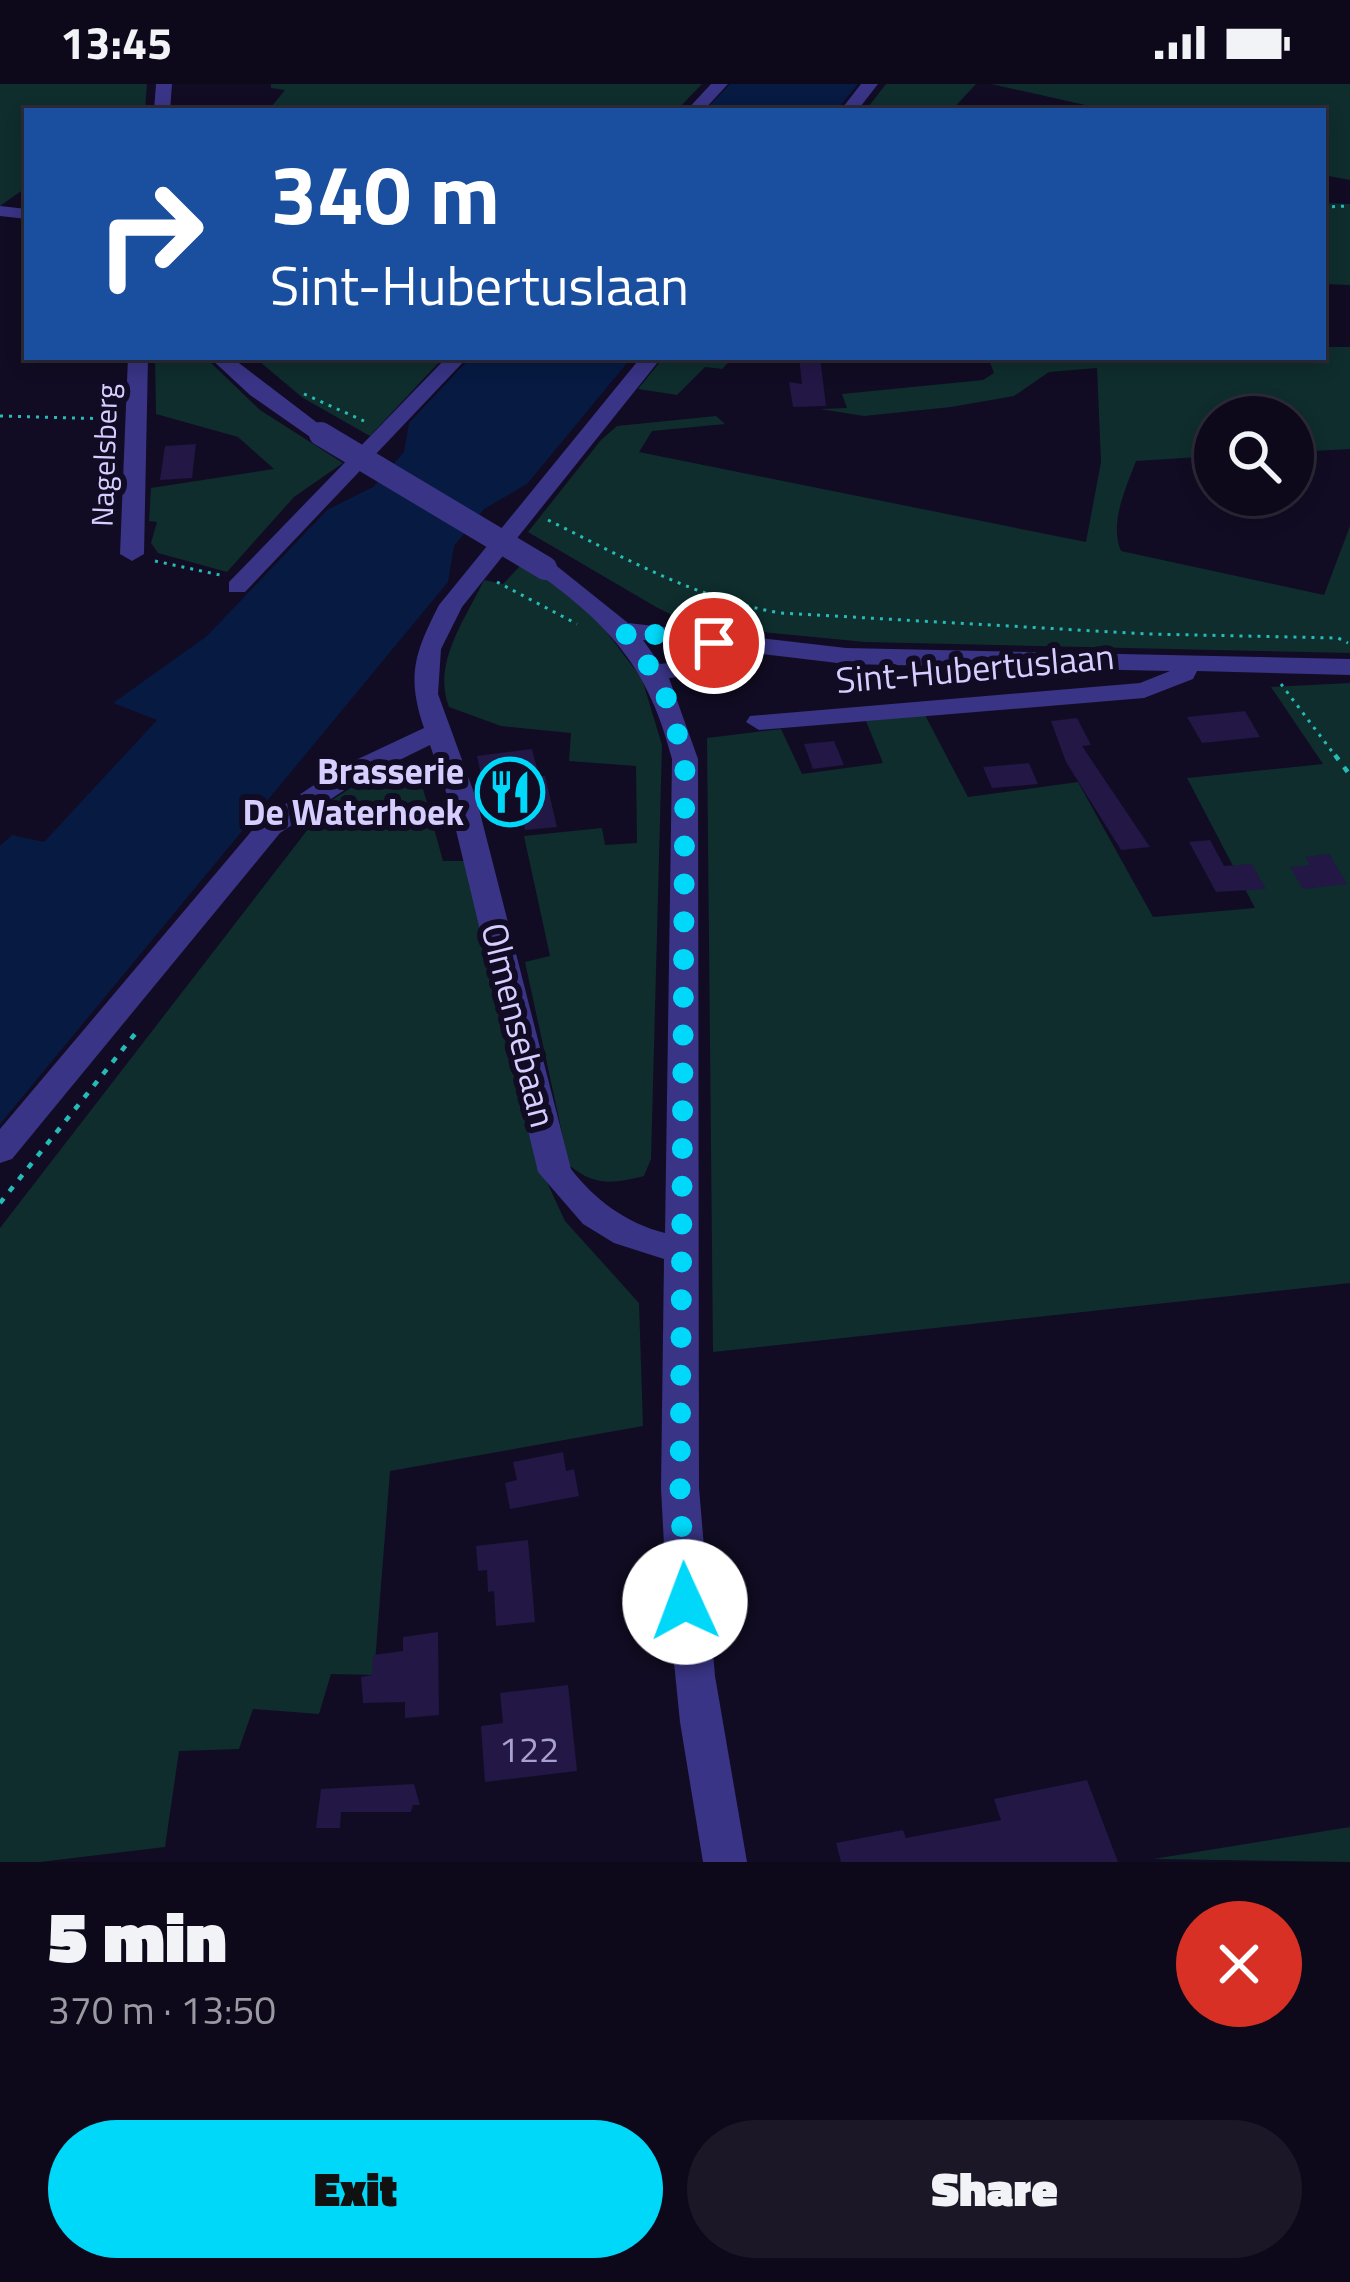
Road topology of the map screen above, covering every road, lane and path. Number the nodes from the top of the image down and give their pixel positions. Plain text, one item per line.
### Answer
1 (720, 84) edge
2 (870, 84) edge
3 (697, 108) edge
4 (850, 108) edge
5 (138, 360) edge
6 (222, 360) edge
7 (455, 360) edge
8 (650, 360) edge
9 (312, 396) dead end
10 (0, 416) edge
11 (138, 420) junction
12 (388, 430) junction
13 (525, 512) junction
14 (132, 554) joint
15 (488, 575) dead end
16 (241, 584) joint
17 (555, 614) dead end
18 (623, 630) junction
19 (1350, 645) edge
20 (846, 656) junction
21 (1186, 664) junction
22 (1267, 665) junction
23 (1350, 667) edge
24 (656, 672) junction
25 (759, 722) dead end
26 (440, 730) junction
27 (1350, 775) edge
28 (0, 1151) edge
29 (682, 1249) junction
30 (725, 1862) edge

1 - 3 street
2 - 4 street
5 - 11 street, Nagelsberg
6 - 18 street, bridge
7 - 12 street
8 - 13 street, Olmensebaan
9 - 12 path
10 - 11 path
11 - 14 street, Nagelsberg
12 - 16 street
13 - 19 path
13 - 26 street, Olmensebaan
14 - 16 path
15 - 17 path
18 - 20 street, Sint-Hubertuslaan
18 - 24 street
20 - 21 street, Sint-Hubertuslaan
20 - 24 street, Sint-Hubertuslaan
21 - 22 street, Sint-Hubertuslaan
21 - 25 street, Sint-Hubertuslaan
22 - 23 street, Sint-Hubertuslaan
22 - 27 path
24 - 29 street
26 - 28 street
26 - 29 street, Olmensebaan
29 - 30 street

